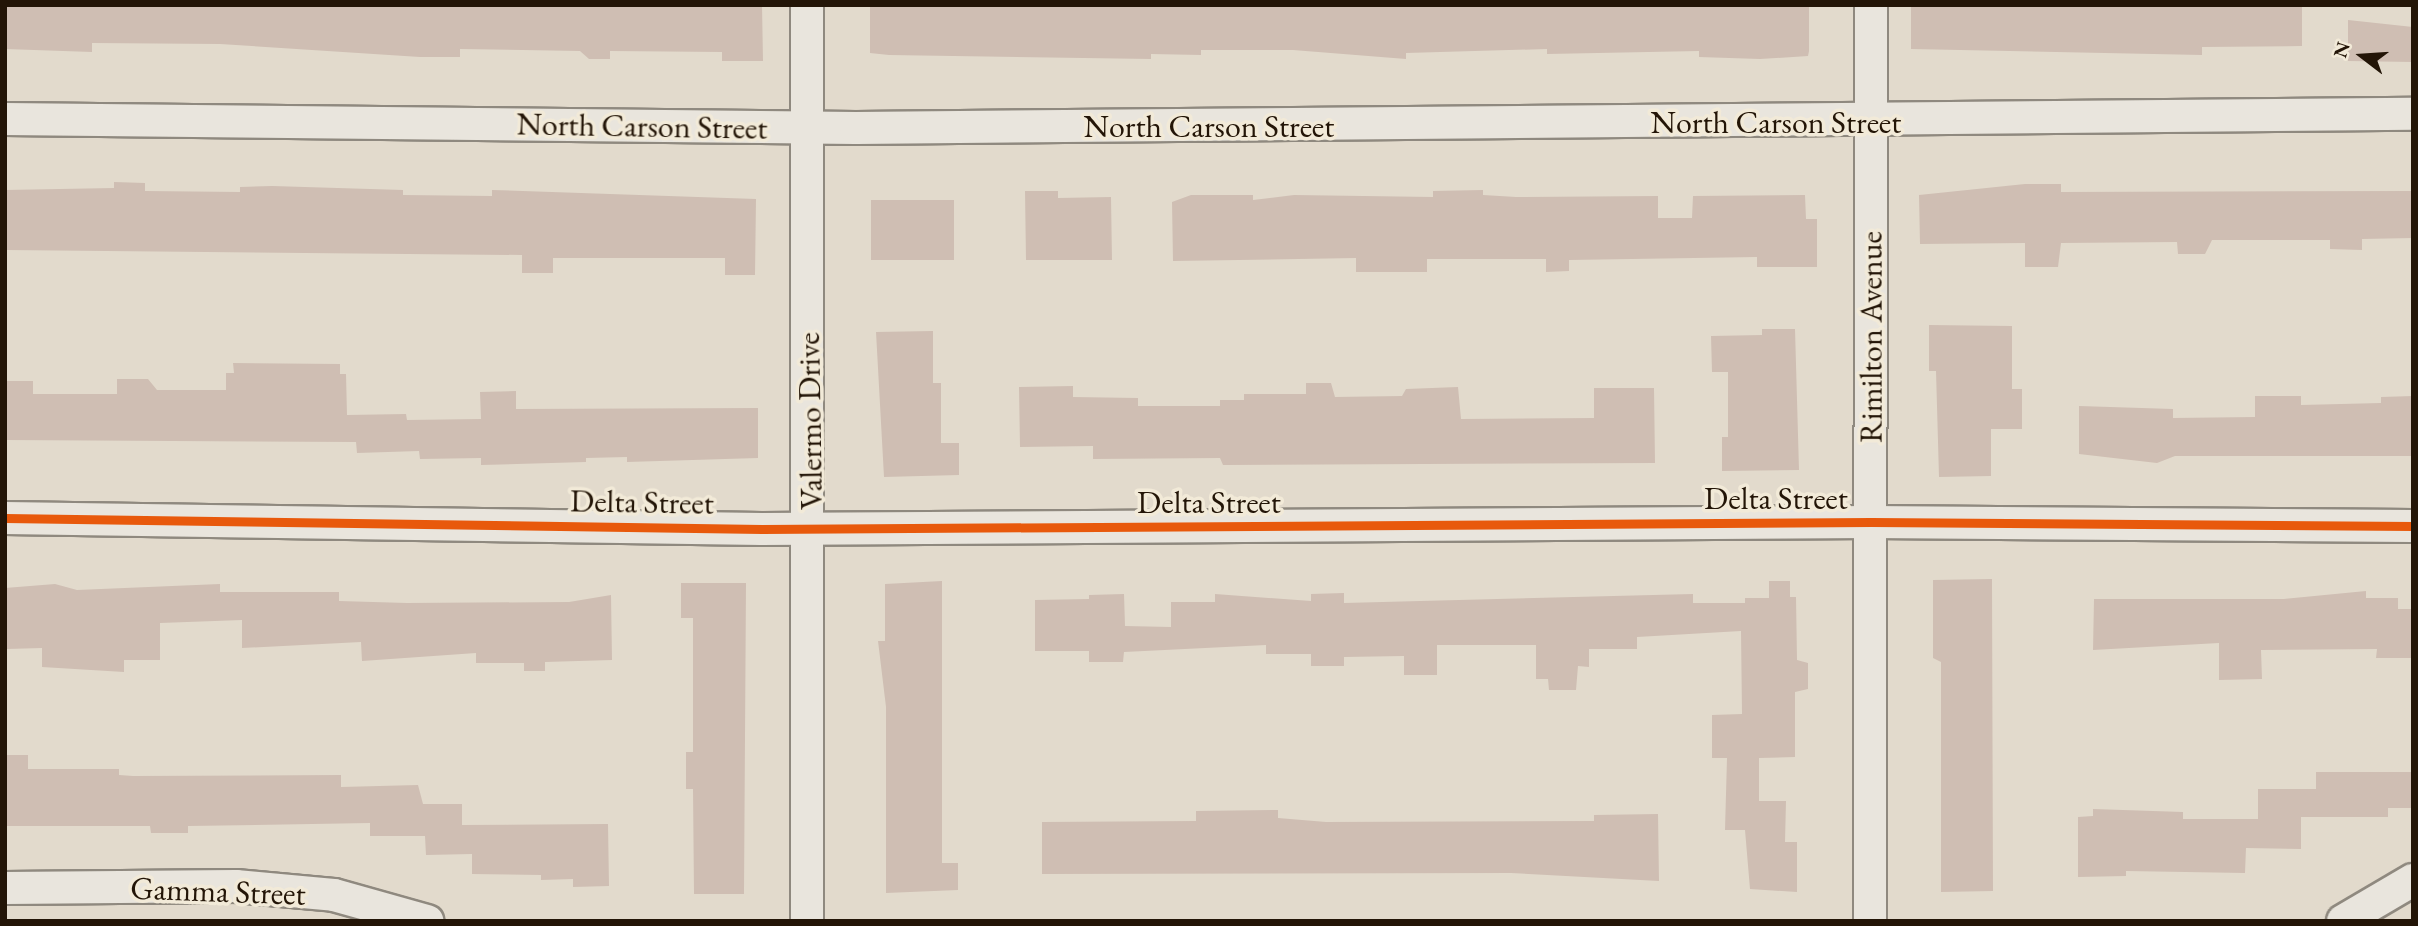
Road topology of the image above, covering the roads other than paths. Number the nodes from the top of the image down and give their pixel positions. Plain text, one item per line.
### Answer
1 (807, 5) edge
2 (1871, 5) edge
3 (2413, 114) edge
4 (5, 120) edge
5 (1871, 121) junction
6 (808, 128) junction
7 (5, 518) edge
8 (1871, 522) junction
9 (2413, 526) edge
10 (811, 528) junction
11 (2413, 880) edge
12 (5, 888) edge
13 (427, 921) edge
14 (807, 921) edge
15 (1870, 921) edge
16 (2343, 921) edge

1 - 6 street, Valermo Drive
2 - 5 street, Rimilton Avenue
3 - 5 street, North Carson Street
4 - 6 street, North Carson Street
5 - 6 street, North Carson Street
5 - 8 street, Rimilton Avenue
6 - 10 street, Valermo Drive
7 - 10 street, Delta Street
8 - 9 street, Delta Street
8 - 10 street, Delta Street
8 - 15 street, Rimilton Avenue
10 - 14 street, Valermo Drive
11 - 16 street
12 - 13 street, Gamma Street

